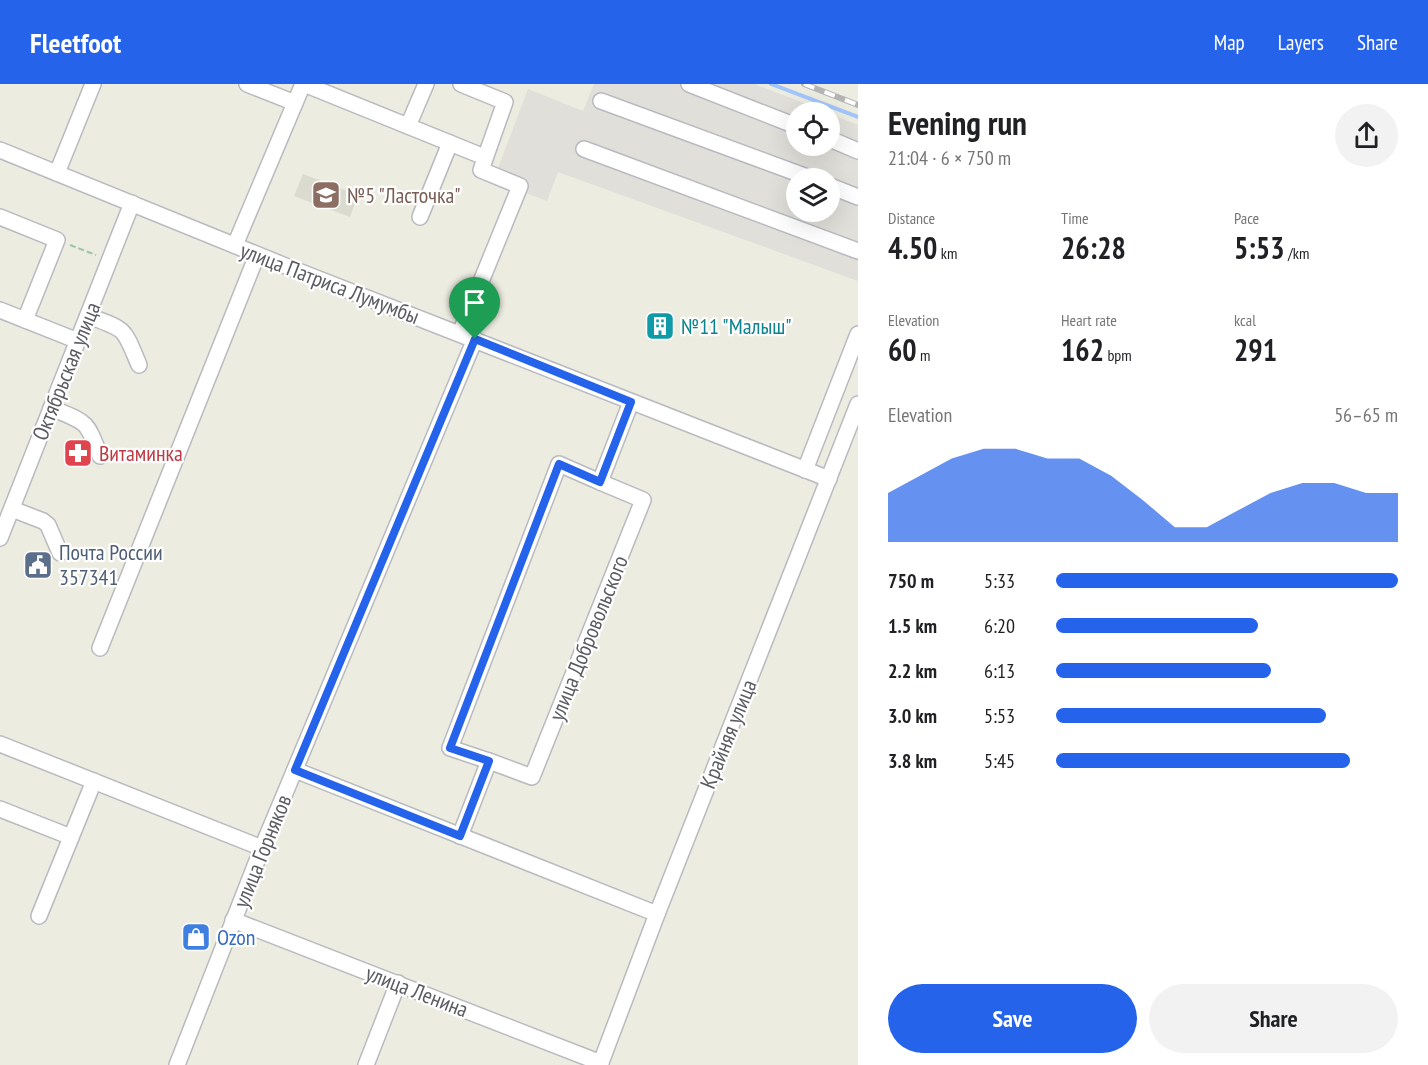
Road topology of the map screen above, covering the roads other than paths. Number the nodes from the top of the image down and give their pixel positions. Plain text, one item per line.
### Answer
1 (93, 84) edge
2 (247, 84) edge
3 (304, 84) edge
4 (426, 84) edge
5 (461, 84) edge
6 (689, 84) edge
7 (601, 101) dead end
8 (295, 103) junction
9 (786, 122) edge
10 (408, 126) junction
11 (450, 143) junction
12 (840, 143) edge
13 (584, 148) dead end
14 (0, 150) edge
15 (858, 151) edge
16 (477, 154) dead end
17 (786, 169) edge
18 (57, 173) junction
19 (840, 190) edge
20 (858, 197) edge
21 (132, 203) junction
22 (0, 217) edge
23 (420, 217) dead end
24 (235, 245) junction
25 (858, 251) edge
26 (257, 255) junction
27 (0, 310) edge
28 (88, 316) junction
29 (25, 320) junction
30 (460, 333) junction
31 (858, 334) edge
32 (475, 339) junction
33 (78, 341) junction
34 (139, 365) dead end
35 (631, 402) junction
36 (858, 404) edge
37 (51, 408) junction
38 (100, 456) dead end
39 (805, 470) junction
40 (829, 479) junction
41 (600, 482) junction
42 (12, 509) junction
43 (0, 538) edge
44 (60, 553) dead end
45 (100, 648) dead end
46 (0, 744) edge
47 (489, 761) junction
48 (295, 770) junction
49 (94, 781) junction
50 (0, 809) edge
51 (460, 836) junction
52 (71, 837) junction
53 (262, 848) junction
54 (657, 915) junction
55 (39, 916) dead end
56 (233, 920) junction
57 (398, 983) junction
58 (600, 1064) edge
59 (177, 1065) edge
60 (366, 1065) edge

1 - 18 street
2 - 8 street
3 - 8 street
3 - 10 street
4 - 10 street
5 - 30 street
6 - 9 street
7 - 17 street
8 - 24 street
10 - 11 street
11 - 16 street
11 - 23 street
12 - 15 street
13 - 25 street
14 - 18 street, улица Патриса Лумумбы
18 - 21 street, улица Патриса Лумумбы
19 - 20 street
21 - 24 street, улица Патриса Лумумбы
21 - 28 street, Октябрьская улица
22 - 29 street
24 - 26 street, улица Патриса Лумумбы
26 - 30 street, улица Патриса Лумумбы
26 - 45 street
27 - 29 street
28 - 33 street, Октябрьская улица
28 - 34 street
29 - 33 street
30 - 32 street, улица Патриса Лумумбы
31 - 39 street
32 - 35 street, улица Патриса Лумумбы
32 - 48 street, улица Горняков
33 - 37 street, Октябрьская улица
35 - 39 street, улица Патриса Лумумбы
35 - 41 street
36 - 40 street, Крайняя улица
37 - 38 street
37 - 42 street, Октябрьская улица
39 - 40 street, улица Патриса Лумумбы
40 - 54 street, Крайняя улица
41 - 47 street, улица Добровольского
41 - 47 street, улица Добровольского
42 - 43 street, Октябрьская улица
42 - 44 street
46 - 49 street
47 - 51 street
48 - 51 street
48 - 53 street, улица Горняков
49 - 52 street
49 - 53 street
50 - 52 street
51 - 54 street
52 - 55 street
53 - 56 street, улица Горняков
54 - 58 street, Крайняя улица
56 - 57 street, улица Ленина
56 - 59 street, улица Горняков
57 - 58 street, улица Ленина
57 - 60 street

